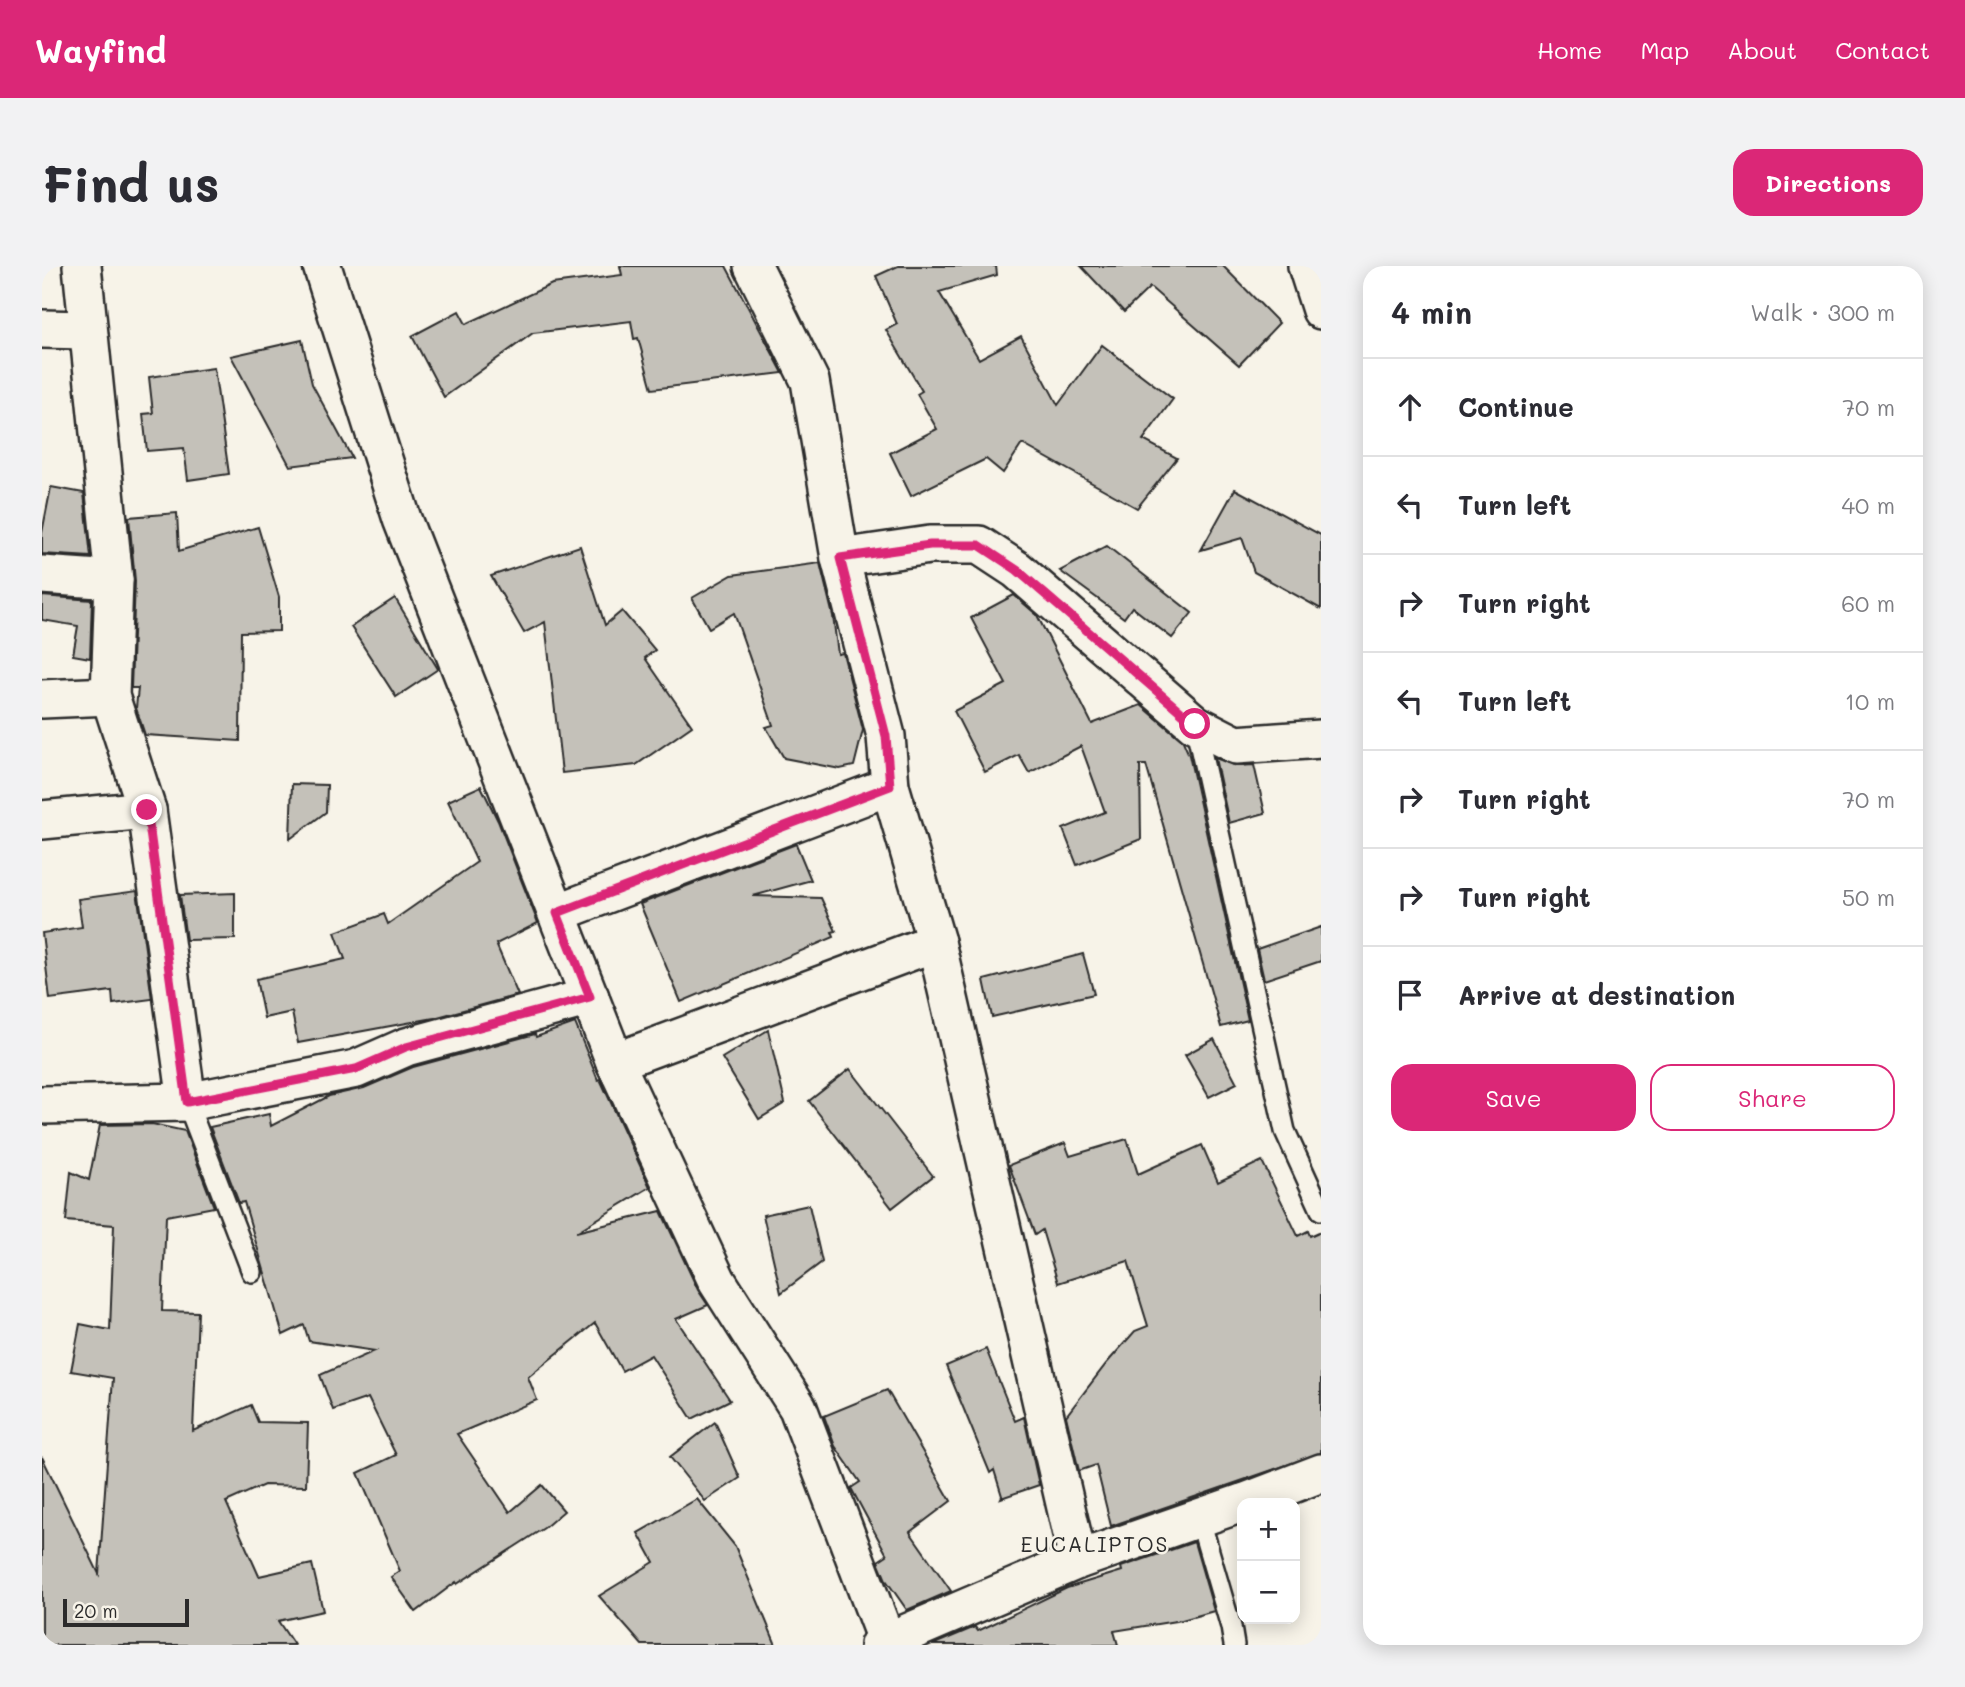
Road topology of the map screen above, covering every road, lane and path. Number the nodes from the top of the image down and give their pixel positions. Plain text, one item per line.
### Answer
1 (82, 266) edge
2 (321, 266) edge
3 (753, 266) edge
4 (1307, 266) edge
5 (1321, 310) edge
6 (42, 329) edge
7 (87, 330) junction
8 (840, 558) junction
9 (42, 575) edge
10 (114, 580) junction
11 (110, 696) junction
12 (42, 699) edge
13 (1195, 724) junction
14 (1321, 739) edge
15 (890, 786) junction
16 (147, 810) junction
17 (42, 820) edge
18 (557, 913) junction
19 (936, 942) junction
20 (590, 997) junction
21 (615, 1062) junction
22 (187, 1102) junction
23 (42, 1105) edge
24 (1321, 1210) edge
25 (252, 1272) dead end
26 (1321, 1473) edge
27 (1256, 1498) edge
28 (1237, 1505) edge
29 (1200, 1520) junction
30 (1078, 1560) junction
31 (884, 1643) edge
32 (1234, 1645) edge

1 - 7 street
2 - 18 street
3 - 8 street
4 - 5 street
6 - 7 street
7 - 10 street
8 - 13 street
8 - 15 street
9 - 10 street
10 - 11 street
11 - 12 street
11 - 16 street
13 - 14 street
13 - 24 lane
15 - 18 street
15 - 19 street
16 - 17 street
16 - 22 street
18 - 20 street
19 - 21 street
19 - 30 street
20 - 21 street
20 - 22 street
21 - 31 street
22 - 23 street
22 - 25 lane
26 - 27 street
28 - 29 street
29 - 30 street
29 - 32 lane
30 - 31 street

